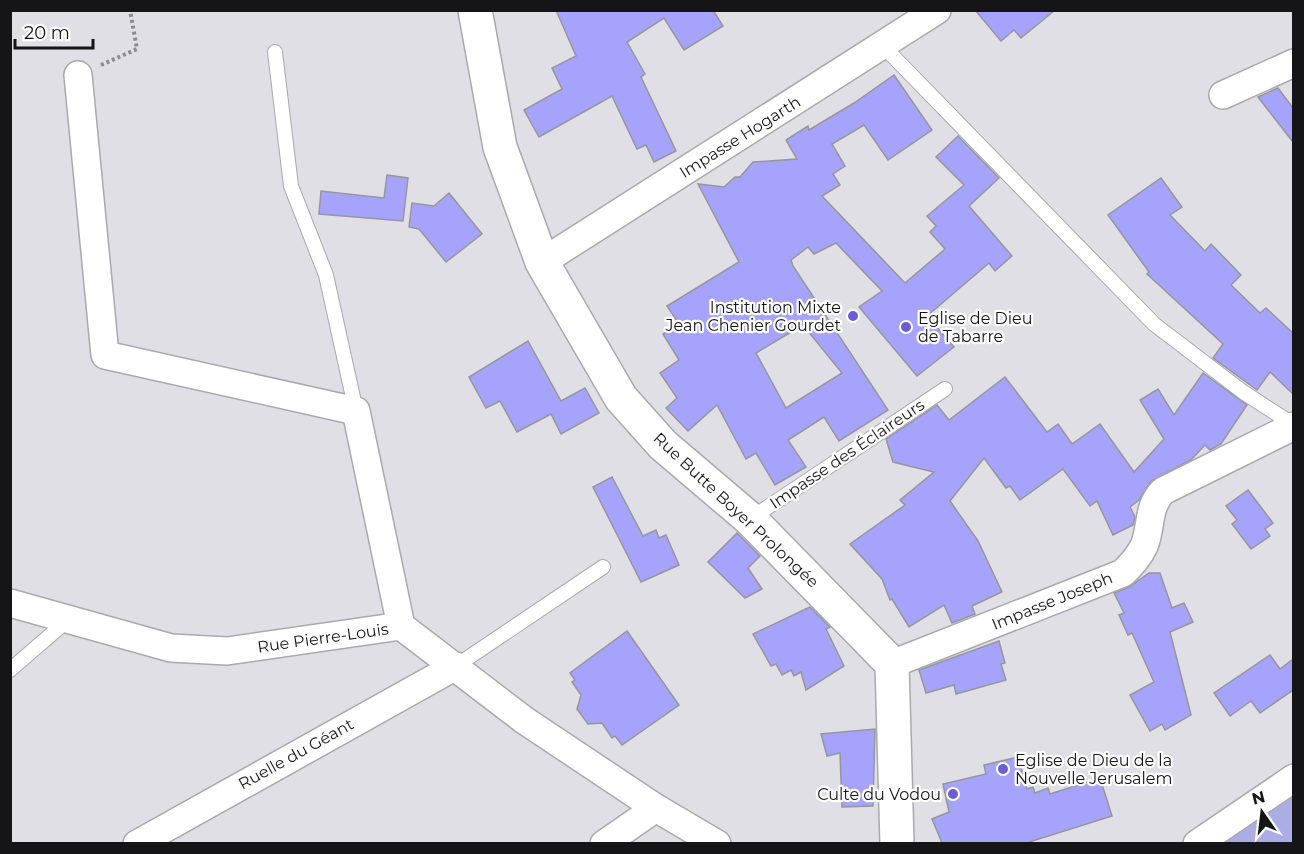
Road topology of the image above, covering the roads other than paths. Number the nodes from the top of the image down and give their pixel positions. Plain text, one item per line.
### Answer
1 (475, 10) edge
2 (937, 10) edge
3 (884, 46) junction
4 (275, 52) dead end
5 (1293, 63) edge
6 (78, 75) road end
7 (1223, 95) dead end
8 (542, 262) junction
9 (945, 389) dead end
10 (356, 411) junction
11 (1293, 425) edge
12 (750, 519) junction
13 (603, 567) dead end
14 (10, 603) edge
15 (69, 619) junction
16 (401, 626) junction
17 (892, 664) junction
18 (456, 666) junction
19 (10, 670) edge
20 (1293, 778) edge
21 (656, 808) junction
22 (137, 843) edge
23 (604, 843) edge
24 (717, 843) edge
25 (897, 843) edge
26 (1197, 843) edge

1 - 8 street, Rue Butte Boyer Prolongée
2 - 3 street, Impasse Hogarth
3 - 8 street, Impasse Hogarth
3 - 11 lane
4 - 10 lane
5 - 7 street
6 - 10 street
8 - 12 street, Rue Butte Boyer Prolongée
9 - 12 lane, Impasse des Éclaireurs
10 - 16 street
11 - 17 street, Impasse Joseph
12 - 17 street, Rue Butte Boyer Prolongée
13 - 18 lane
14 - 15 street, Rue Pierre-Louis
15 - 16 street, Rue Pierre-Louis
15 - 19 lane
16 - 18 street, Rue Pierre-Louis
17 - 25 street
18 - 21 street, Rue Pierre-Louis
18 - 22 street, Ruelle du Géant
20 - 26 street
21 - 23 street
21 - 24 street, Rue Pierre-Louis

